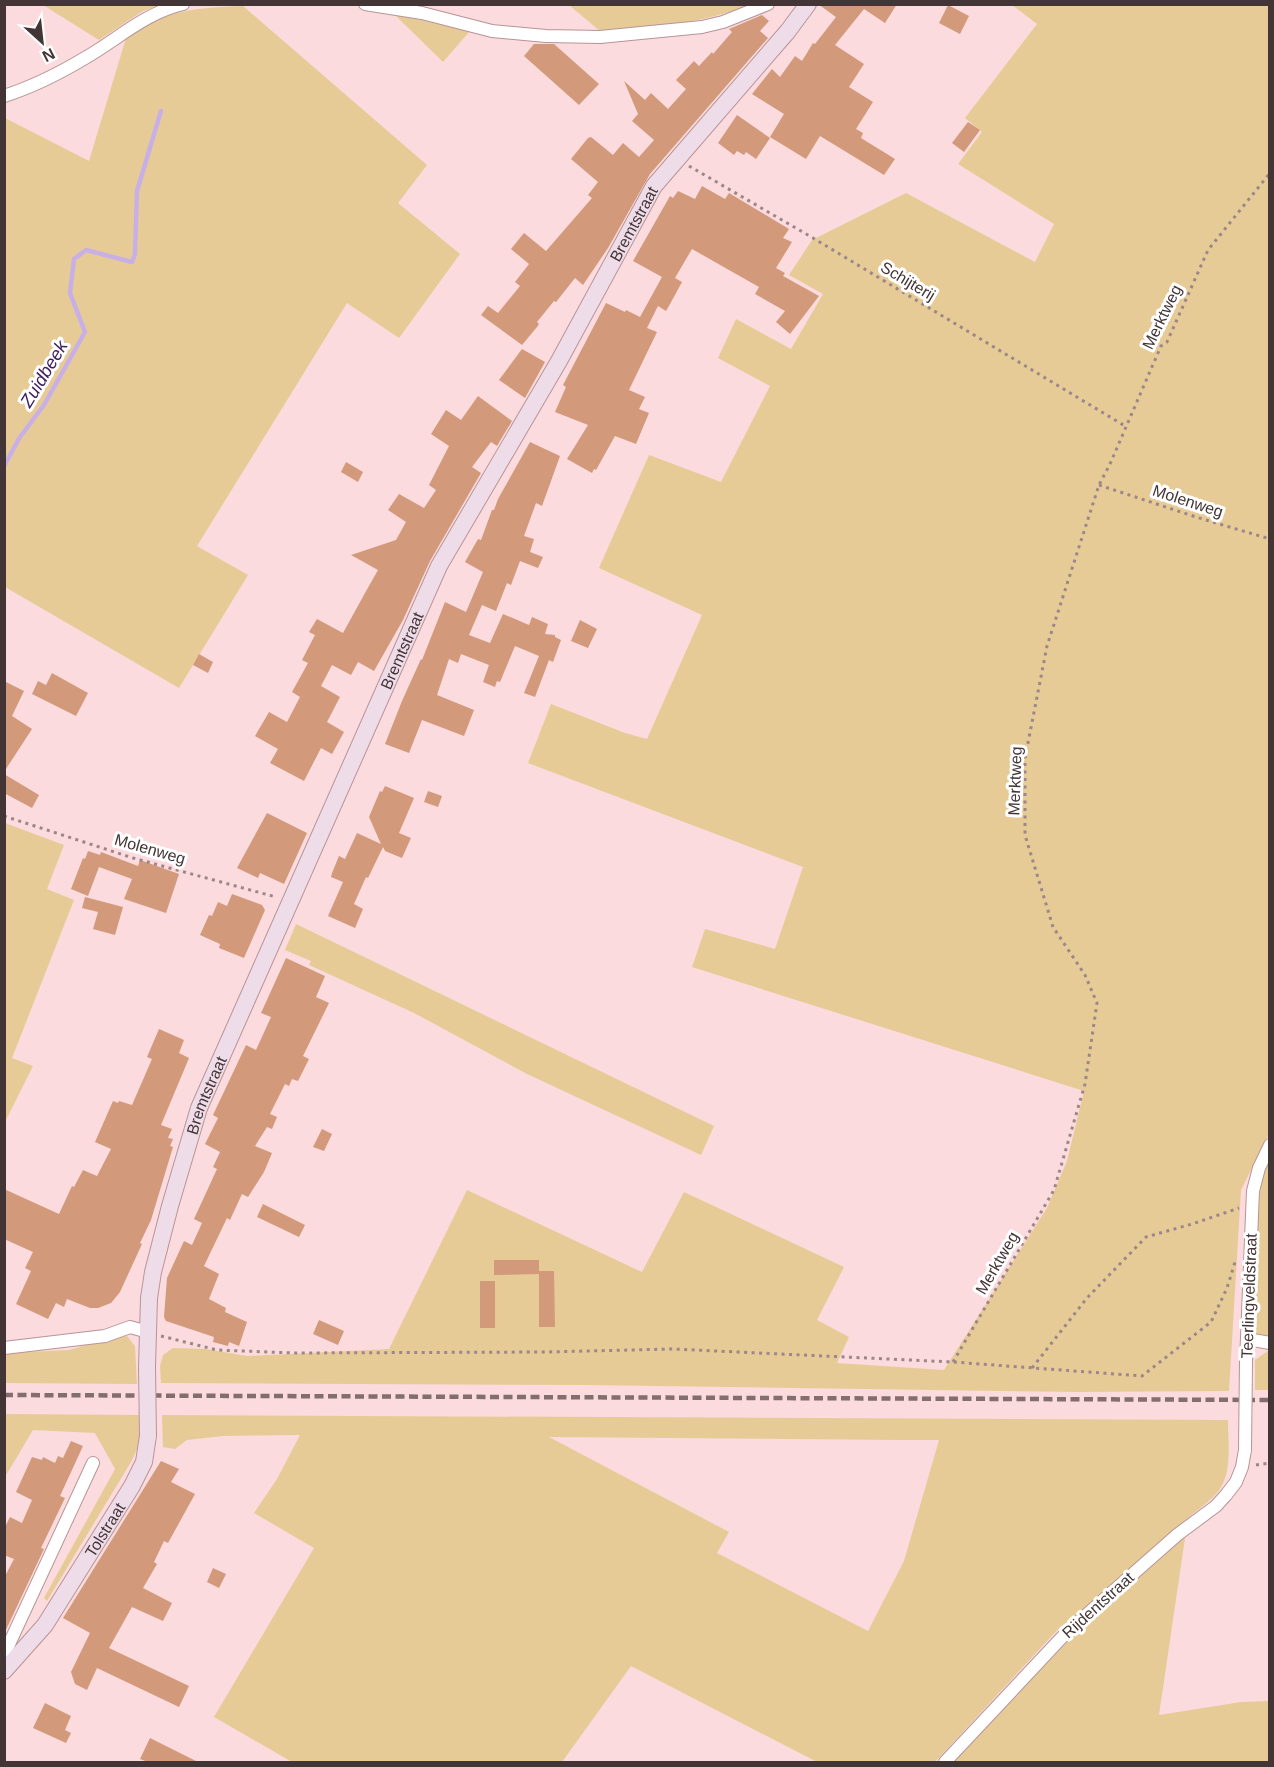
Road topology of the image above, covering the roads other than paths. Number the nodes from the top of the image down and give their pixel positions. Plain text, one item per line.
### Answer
1 (183, 4) edge
2 (365, 4) edge
3 (768, 4) edge
4 (808, 4) edge
5 (4, 96) edge
6 (1269, 1145) edge
7 (148, 1332) junction
8 (1247, 1339) junction
9 (1269, 1343) edge
10 (4, 1348) edge
11 (147, 1367) joint
12 (1245, 1450) joint
13 (93, 1463) dead end
14 (4, 1655) edge
15 (4, 1671) edge
16 (945, 1762) edge

1 - 5 street
2 - 3 street
4 - 7 street, Bremtstraat
6 - 8 street, Teerlingveldstraat
7 - 10 street
7 - 11 street, Bremtstraat
8 - 9 street
8 - 12 street, Teerlingveldstraat, bridge
11 - 15 street, Tolstraat, bridge
12 - 16 street, Rijdentstraat
13 - 14 street

